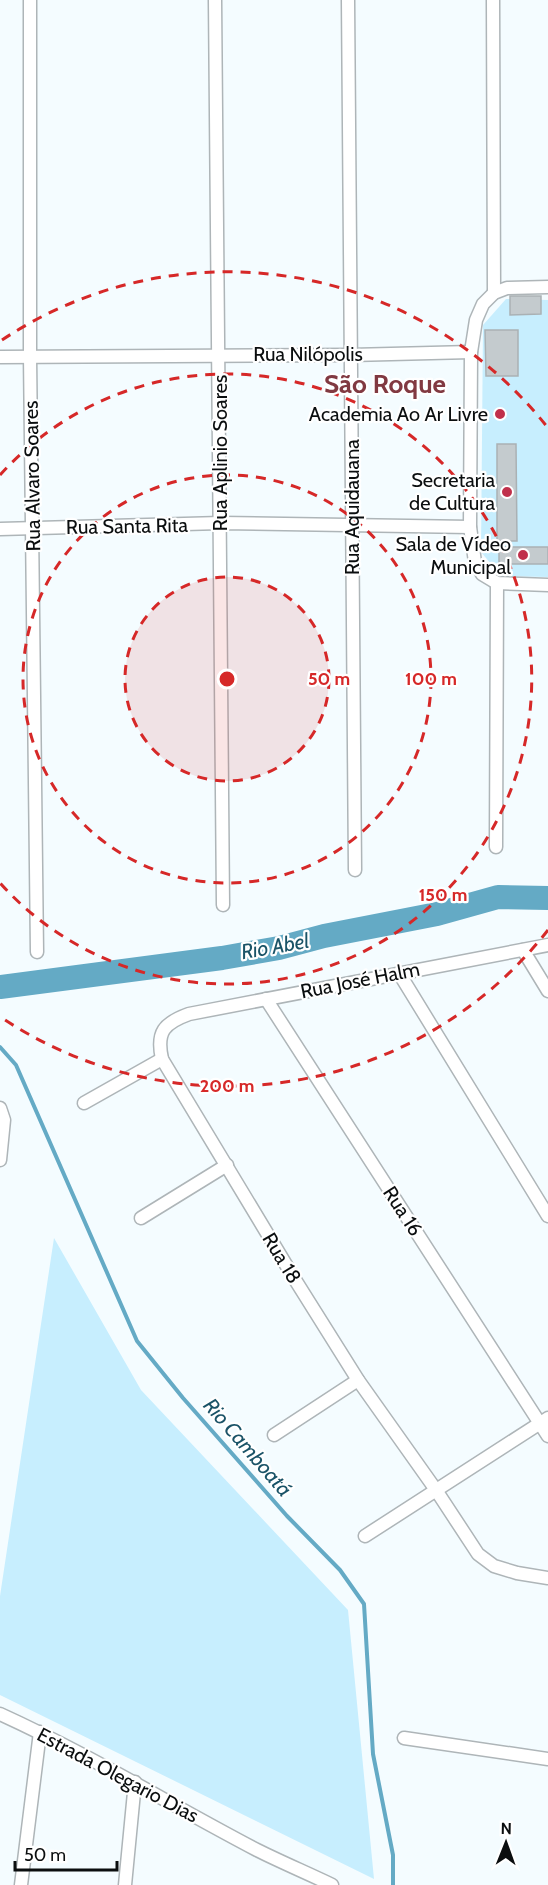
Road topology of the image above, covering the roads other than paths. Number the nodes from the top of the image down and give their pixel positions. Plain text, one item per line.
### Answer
1 (30, 0) edge
2 (215, 0) edge
3 (348, 0) edge
4 (492, 0) edge
5 (548, 287) edge
6 (494, 293) junction
7 (471, 352) junction
8 (220, 354) junction
9 (351, 355) junction
10 (30, 356) junction
11 (0, 357) edge
12 (220, 523) junction
13 (351, 525) junction
14 (470, 527) junction
15 (33, 528) junction
16 (0, 529) edge
17 (496, 583) junction
18 (548, 585) edge
19 (495, 847) dead end
20 (355, 870) dead end
21 (223, 905) dead end
22 (548, 945) edge
23 (523, 950) junction
24 (37, 952) dead end
25 (399, 973) junction
26 (548, 991) edge
27 (266, 999) junction
28 (162, 1059) junction
29 (84, 1103) dead end
30 (2, 1111) edge
31 (0, 1160) edge
32 (226, 1165) junction
33 (548, 1216) edge
34 (141, 1218) dead end
35 (358, 1380) junction
36 (544, 1420) edge
37 (274, 1435) dead end
38 (548, 1436) edge
39 (436, 1490) junction
40 (365, 1536) dead end
41 (548, 1578) edge
42 (0, 1714) edge
43 (40, 1732) junction
44 (404, 1738) dead end
45 (548, 1760) edge
46 (135, 1782) junction
47 (21, 1885) edge
48 (125, 1885) edge
49 (332, 1885) edge

1 - 10 street, Rua Alvaro Soares
2 - 8 street, Rua Aplinio Soares
3 - 9 street, Rua Aquidauana
4 - 6 street
5 - 6 street
6 - 7 street
7 - 9 street, Rua Nilópolis
7 - 14 street
8 - 9 street, Rua Nilópolis
8 - 10 street, Rua Nilópolis
8 - 12 street, Rua Aplinio Soares
9 - 13 street, Rua Aquidauana
10 - 11 street, Rua Nilópolis
10 - 15 street, Rua Alvaro Soares
12 - 13 street, Rua Santa Rita
12 - 15 street, Rua Santa Rita
12 - 21 street, Rua Aplinio Soares
13 - 14 street, Rua Santa Rita
13 - 20 street, Rua Aquidauana
14 - 17 street
15 - 16 street, Rua Santa Rita
15 - 24 street, Rua Alvaro Soares
17 - 18 street
17 - 19 street
22 - 23 street, Rua José Halm
23 - 25 street, Rua José Halm
23 - 26 street
25 - 27 street, Rua José Halm
25 - 33 street
27 - 28 street, Rua José Halm
27 - 36 street, Rua 16
28 - 29 street
28 - 32 street, Rua 18
30 - 31 street
32 - 34 street
32 - 35 street, Rua 18
35 - 37 street
35 - 39 street, Rua 18
36 - 38 street, Rua 16
36 - 39 street
39 - 40 street
39 - 41 street, Rua 18
42 - 43 street, Estrada Olegario Dias
43 - 46 street, Estrada Olegario Dias
43 - 47 street
44 - 45 street
46 - 48 street
46 - 49 street, Estrada Olegario Dias

